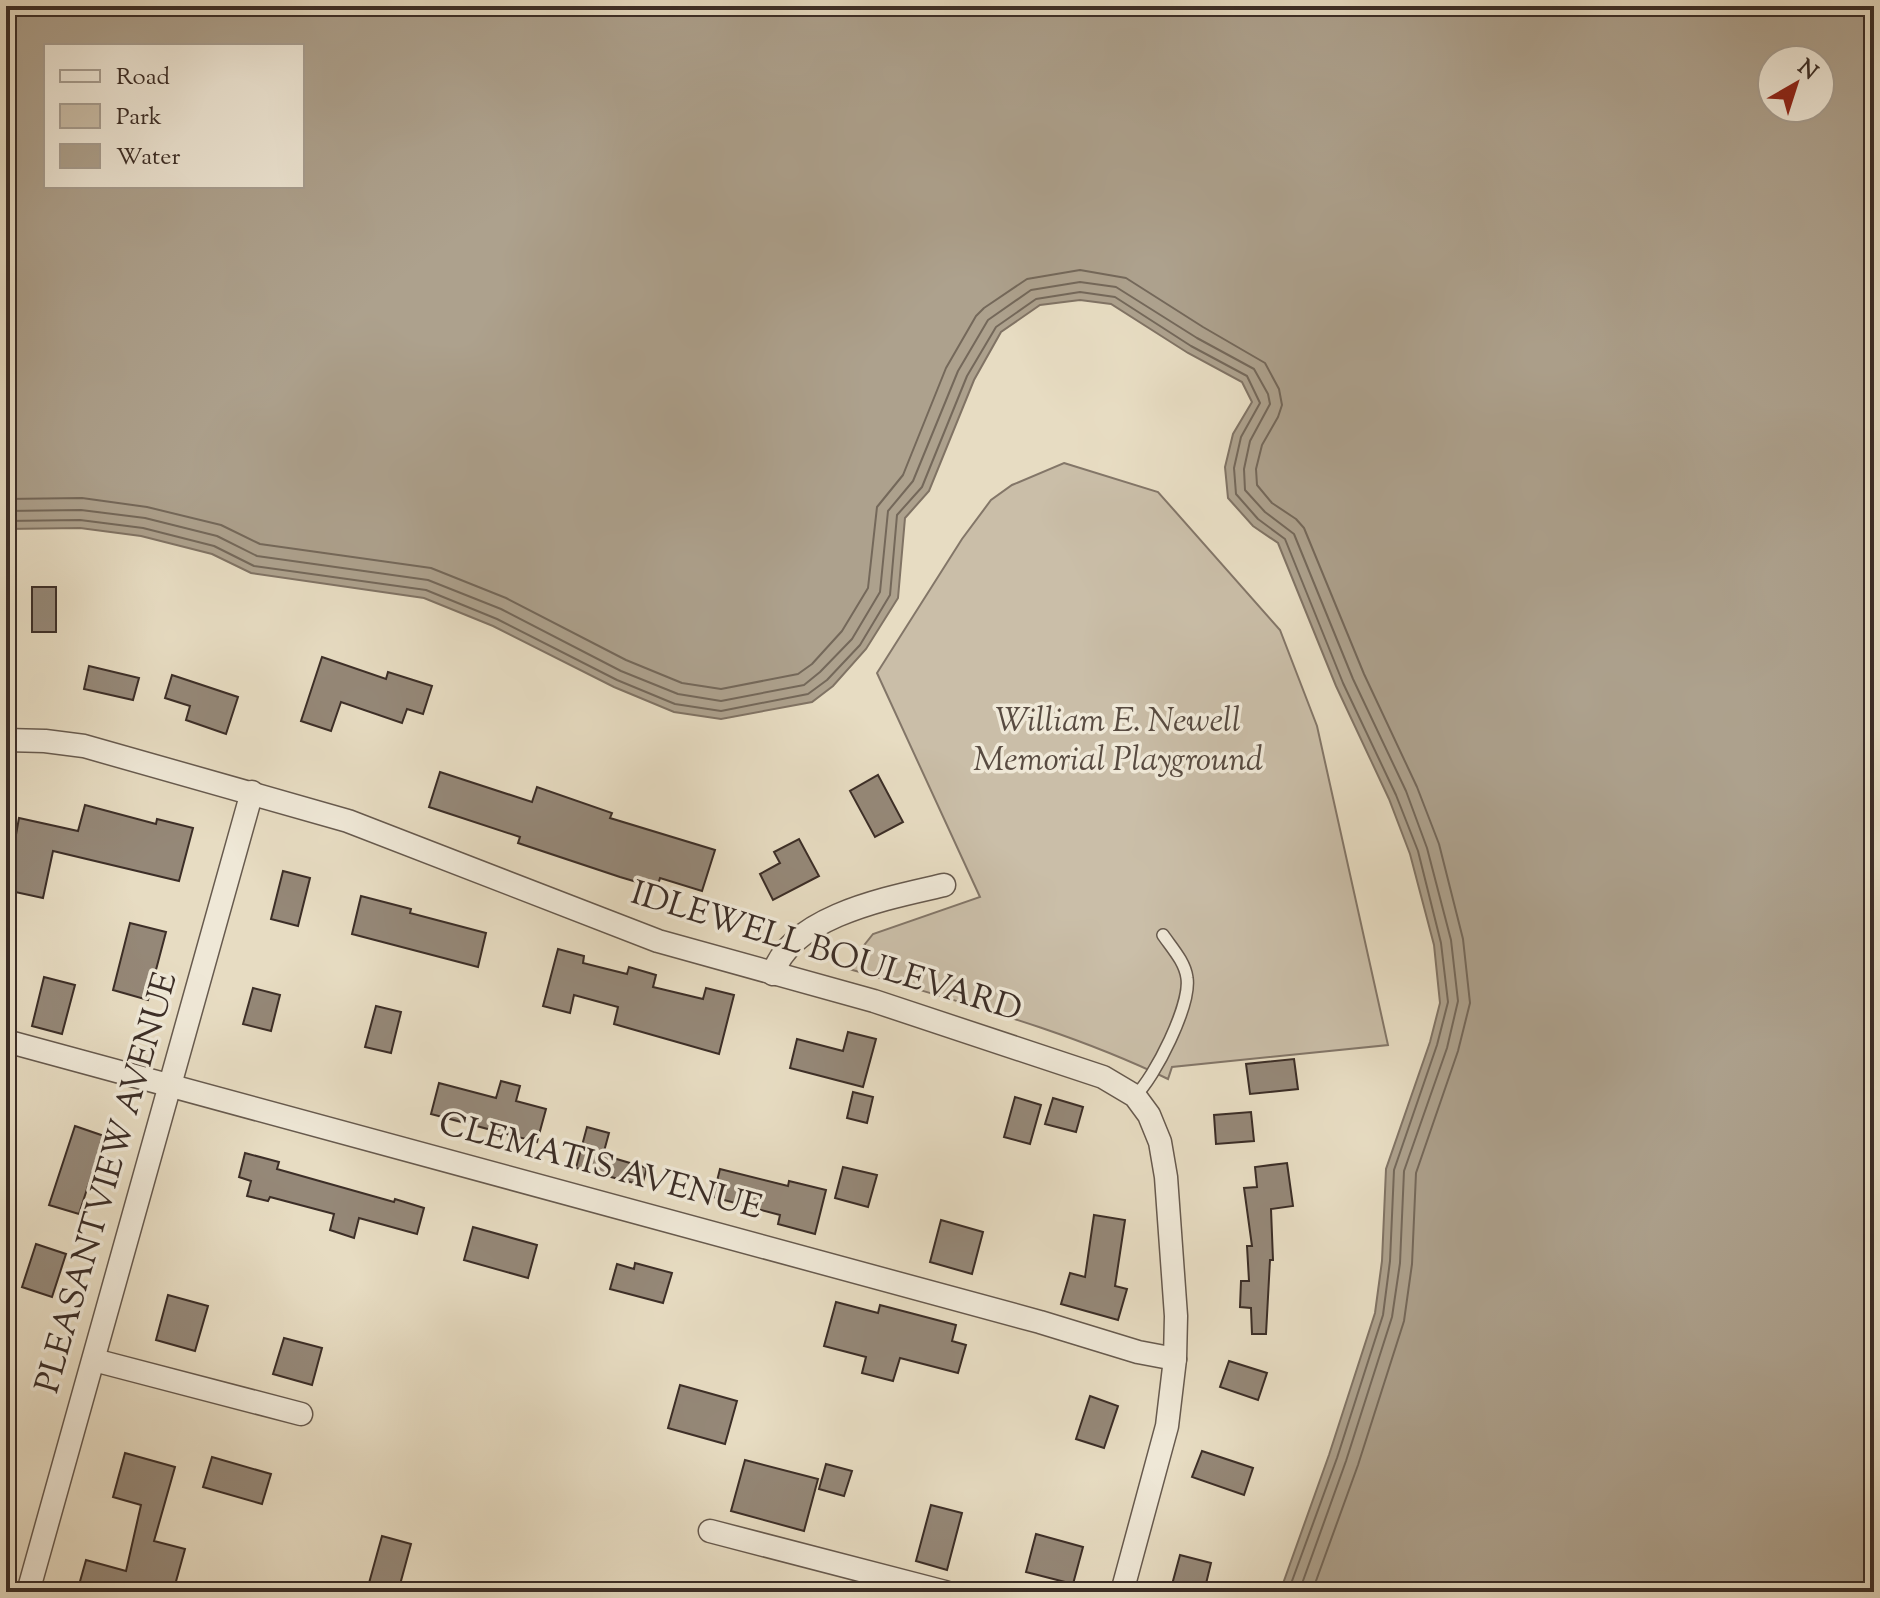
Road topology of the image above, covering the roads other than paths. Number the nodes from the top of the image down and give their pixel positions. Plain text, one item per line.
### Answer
1 (6, 740) edge
2 (252, 792) junction
3 (944, 885) dead end
4 (1163, 935) dead end
5 (773, 974) junction
6 (6, 1041) edge
7 (171, 1085) junction
8 (1135, 1096) junction
9 (1175, 1359) junction
10 (94, 1360) junction
11 (301, 1414) dead end
12 (710, 1531) dead end
13 (28, 1592) edge
14 (945, 1592) edge
15 (1122, 1592) edge

1 - 2 street, IDLEWELL BOULEVARD
2 - 5 street, IDLEWELL BOULEVARD
2 - 7 street, PLEASANTVIEW AVENUE
3 - 5 street
4 - 8 lane
5 - 8 street, IDLEWELL BOULEVARD
6 - 7 street, CLEMATIS AVENUE
7 - 9 street, CLEMATIS AVENUE
7 - 10 street, PLEASANTVIEW AVENUE
8 - 9 street, IDLEWELL BOULEVARD
9 - 15 street, IDLEWELL BOULEVARD
10 - 11 street
10 - 13 street, PLEASANTVIEW AVENUE
12 - 14 street

